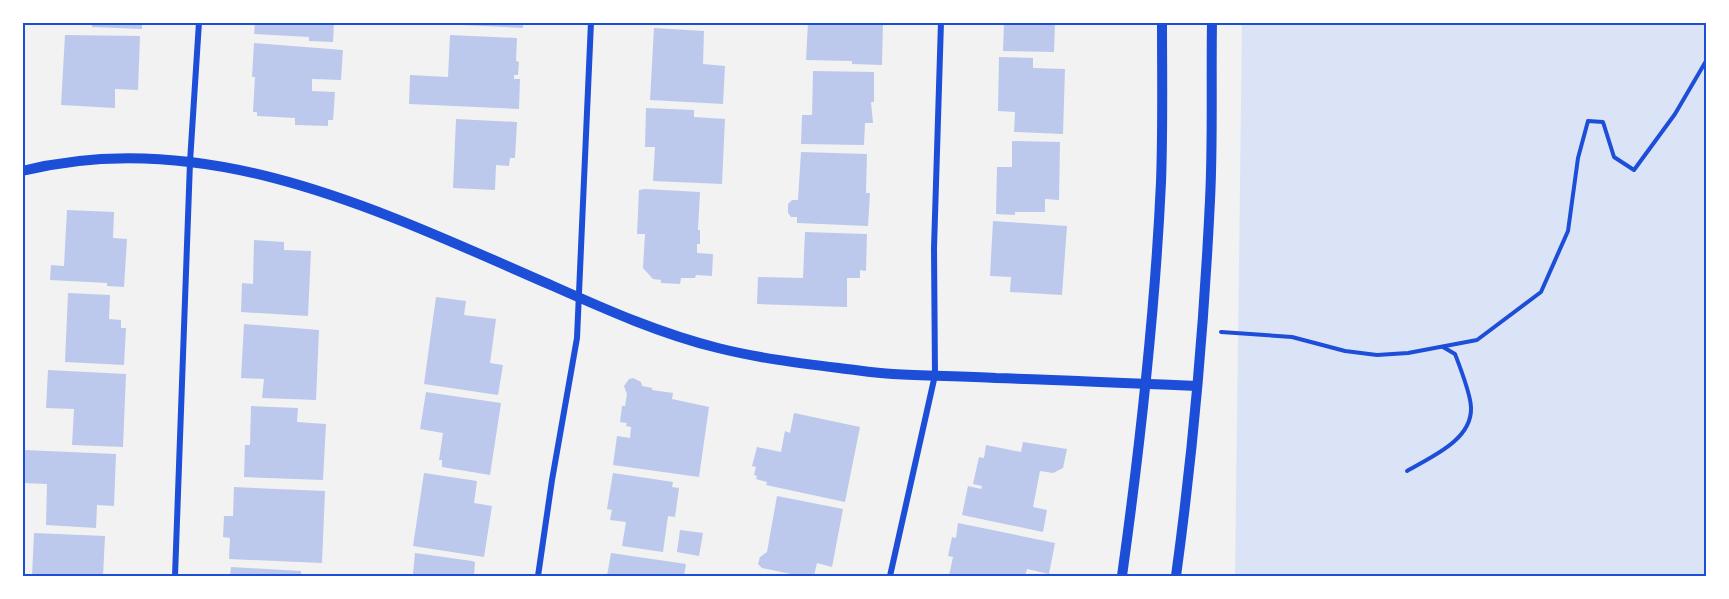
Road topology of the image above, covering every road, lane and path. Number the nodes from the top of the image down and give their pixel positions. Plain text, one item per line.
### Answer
1 (199, 22) edge
2 (591, 22) edge
3 (941, 22) edge
4 (1162, 22) edge
5 (1212, 22) edge
6 (1707, 61) edge
7 (190, 162) junction
8 (22, 171) edge
9 (579, 297) junction
10 (1221, 332) dead end
11 (1442, 347) junction
12 (935, 375) junction
13 (1146, 384) junction
14 (1197, 386) junction
15 (1407, 471) dead end
16 (175, 576) edge
17 (538, 576) edge
18 (890, 576) edge
19 (1122, 576) edge
20 (1176, 576) edge

1 - 7 street
2 - 9 street
3 - 12 street
4 - 13 street
5 - 14 street
6 - 11 path
7 - 8 street
7 - 9 street
7 - 16 street
9 - 12 street
9 - 17 street
10 - 11 path
11 - 15 path
12 - 13 street
12 - 18 street
13 - 14 street
13 - 19 street
14 - 20 street

